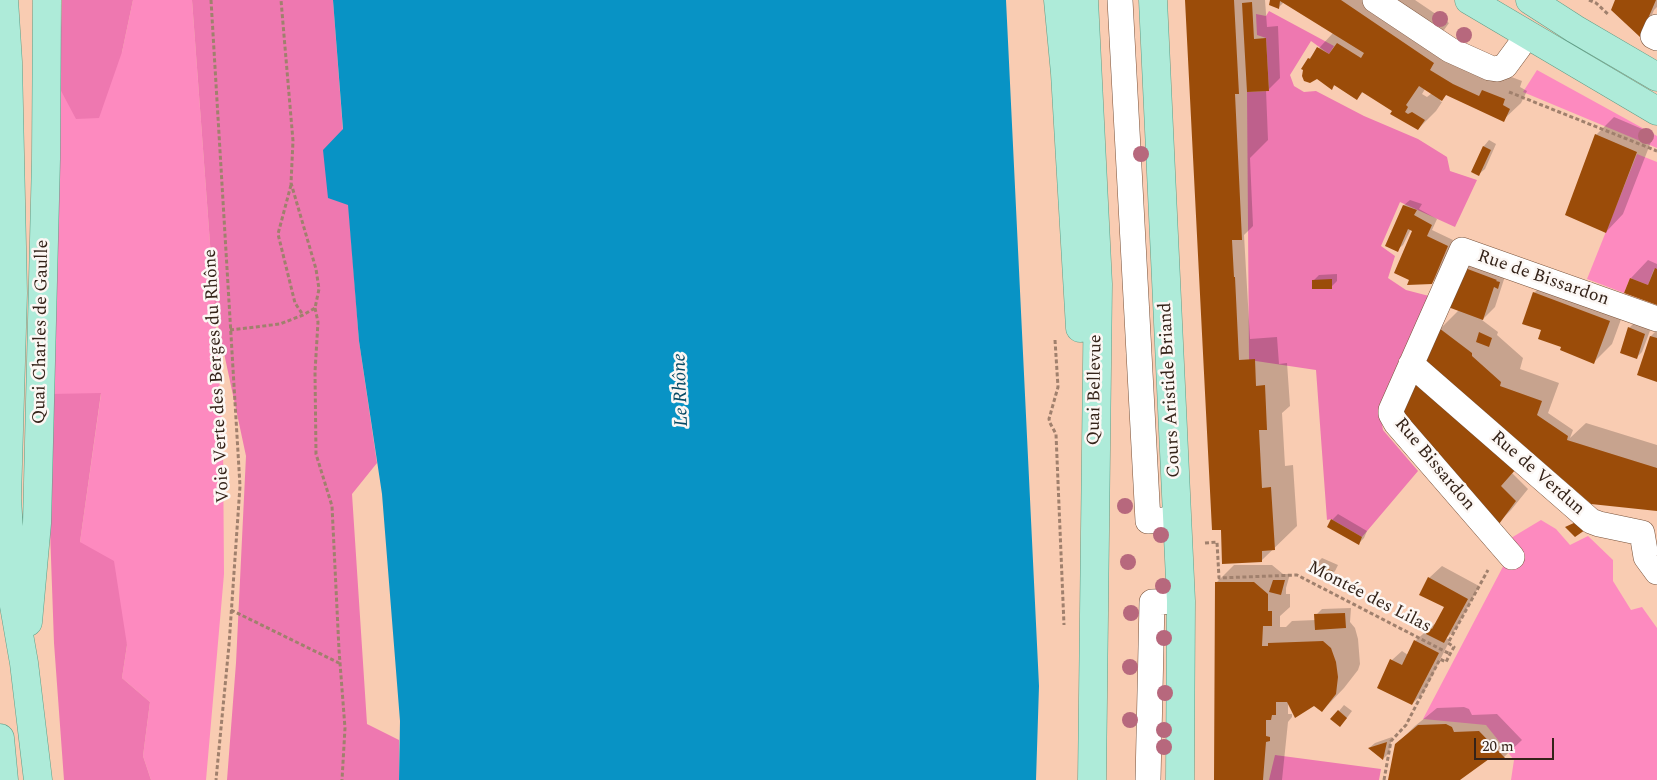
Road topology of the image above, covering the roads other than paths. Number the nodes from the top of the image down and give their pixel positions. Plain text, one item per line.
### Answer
1 (4, 0) edge
2 (47, 0) edge
3 (1058, 0) edge
4 (1084, 0) edge
5 (1120, 0) edge
6 (1154, 0) edge
7 (1375, 0) edge
8 (1469, 0) edge
9 (1530, 0) edge
10 (1657, 27) edge
11 (1525, 34) junction
12 (1657, 38) edge
13 (1657, 78) edge
14 (1657, 111) edge
15 (1657, 319) edge
16 (1411, 364) junction
17 (1177, 519) junction
18 (1649, 530) edge
19 (1507, 551) road end
20 (1657, 572) edge
21 (1181, 601) junction
22 (1094, 603) junction
23 (24, 663) junction
24 (0, 738) edge
25 (4, 780) edge
26 (38, 780) edge
27 (1092, 780) edge
28 (1148, 780) edge
29 (1180, 780) edge

1 - 23 main road, Quai Charles de Gaulle
2 - 23 main road, Quai Charles de Gaulle
3 - 22 main road
4 - 22 main road, Quai Bellevue
5 - 17 street
6 - 17 main road, Cours Aristide Briand
7 - 11 street
8 - 11 main road
9 - 13 main road
10 - 12 street
11 - 14 main road
15 - 16 street, Rue de Bissardon
16 - 18 street, Rue de Verdun
16 - 19 street, Rue Bissardon
17 - 21 main road, Cours Aristide Briand
18 - 20 street, Rue de Verdun
21 - 28 street
21 - 29 main road, Cours Aristide Briand
22 - 27 main road, Quai Bellevue
23 - 26 main road, Quai Charles de Gaulle
24 - 25 main road

